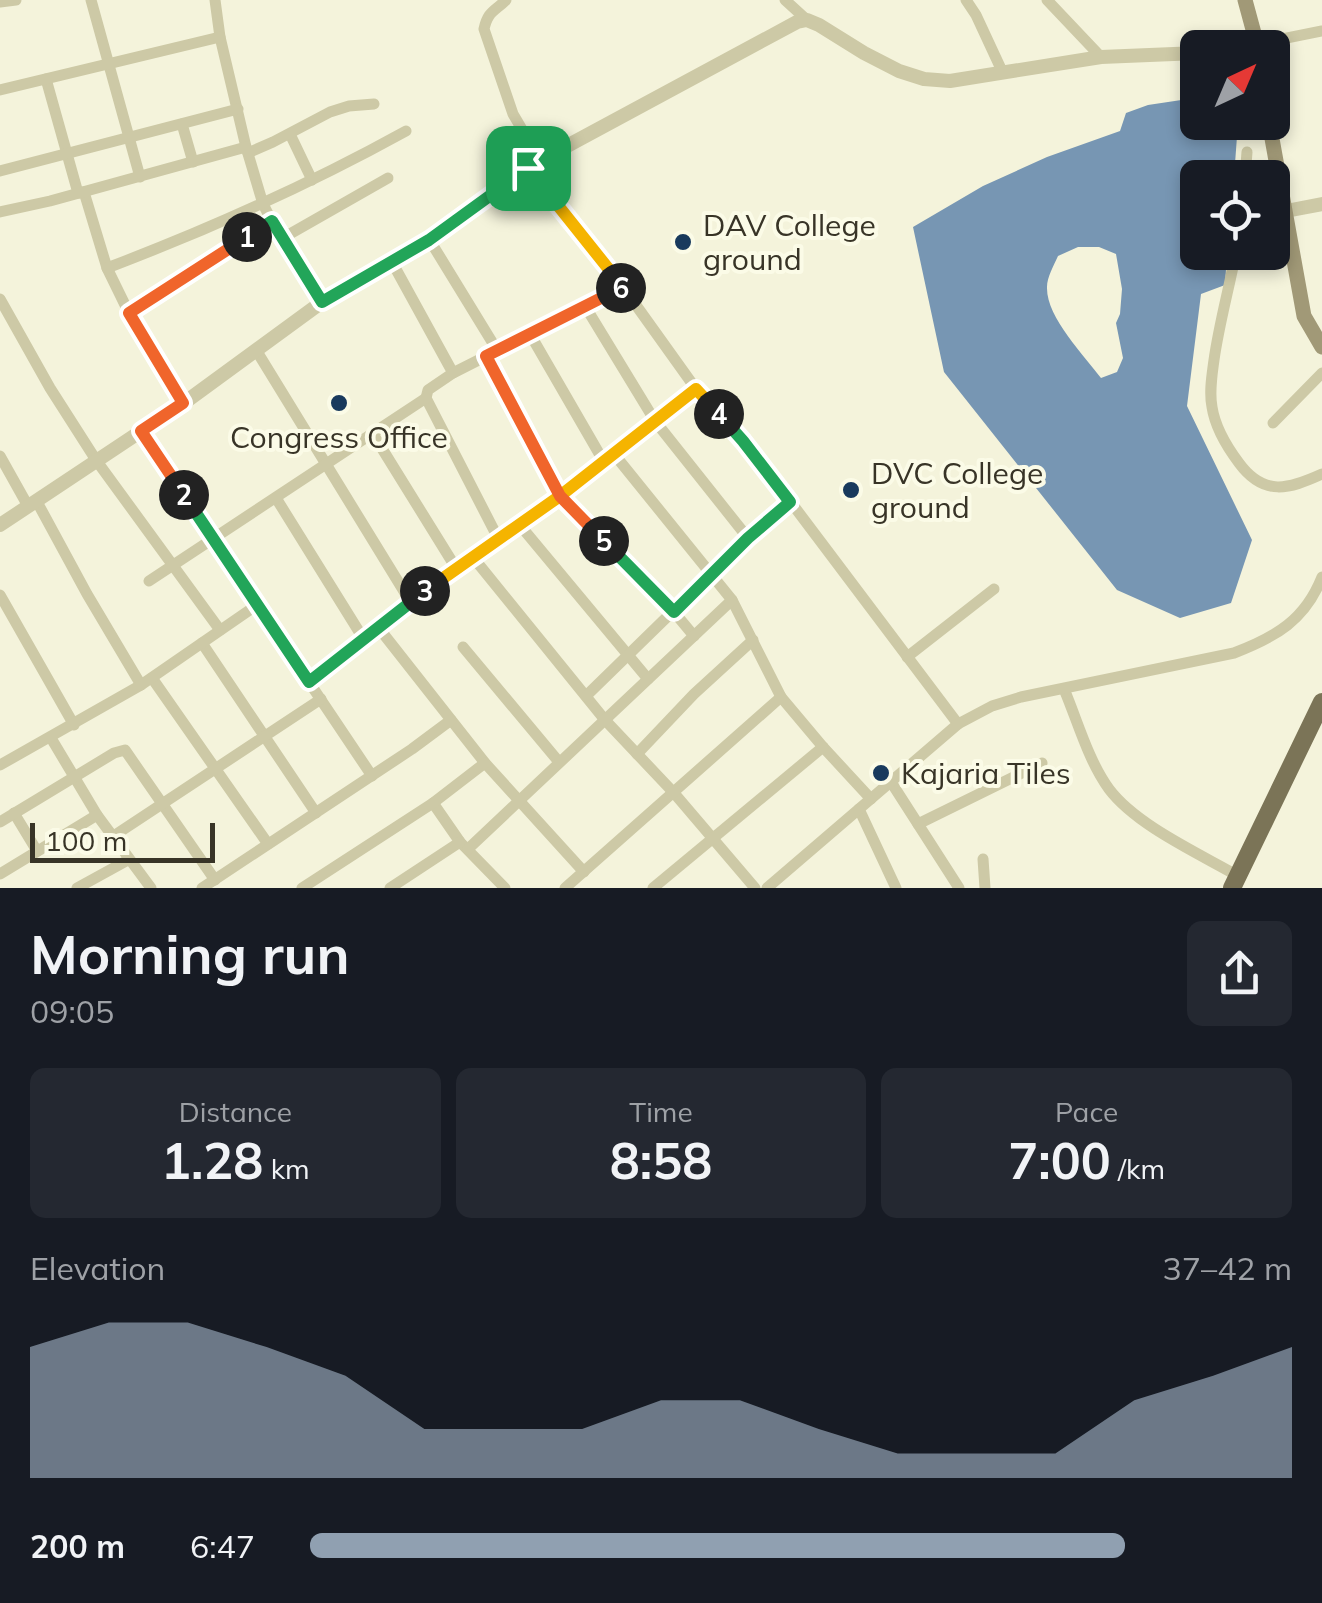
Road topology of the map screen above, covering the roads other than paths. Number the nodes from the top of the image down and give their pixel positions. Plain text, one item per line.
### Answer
1 (16, 0) edge
2 (91, 0) edge
3 (216, 0) edge
4 (506, 0) edge
5 (785, 0) edge
6 (966, 0) edge
7 (1047, 0) edge
8 (1245, 0) edge
9 (0, 2) edge
10 (807, 20) junction
11 (1253, 30) edge
12 (1322, 30) edge
13 (220, 37) junction
14 (1290, 38) edge
15 (1180, 54) edge
16 (1101, 58) junction
17 (109, 64) junction
18 (1002, 71) junction
19 (46, 79) junction
20 (0, 90) edge
21 (374, 104) dead end
22 (238, 109) junction
23 (182, 124) junction
24 (406, 131) dead end
25 (290, 134) junction
26 (130, 138) junction
27 (247, 150) junction
28 (1247, 152) dead end
29 (67, 154) junction
30 (1246, 160) edge
31 (192, 162) junction
32 (534, 164) junction
33 (0, 171) edge
34 (140, 177) junction
35 (388, 178) dead end
36 (312, 180) junction
37 (84, 192) junction
38 (263, 204) junction
39 (1322, 204) edge
40 (1290, 210) edge
41 (0, 212) edge
42 (272, 221) junction
43 (1290, 234) edge
44 (281, 238) junction
45 (429, 240) junction
46 (392, 262) junction
47 (107, 268) junction
48 (1232, 270) edge
49 (623, 287) junction
50 (0, 300) edge
51 (322, 302) junction
52 (585, 306) junction
53 (129, 313) junction
54 (1304, 316) junction
55 (530, 334) junction
56 (1322, 336) edge
57 (1322, 347) edge
58 (256, 350) junction
59 (492, 353) junction
60 (1322, 372) edge
61 (453, 373) junction
62 (696, 389) junction
63 (426, 398) junction
64 (183, 403) junction
65 (655, 421) junction
66 (1273, 423) dead end
67 (141, 431) junction
68 (373, 434) junction
69 (0, 456) edge
70 (609, 458) junction
71 (96, 460) junction
72 (328, 464) junction
73 (1322, 474) edge
74 (560, 496) junction
75 (276, 498) junction
76 (790, 502) junction
77 (32, 503) junction
78 (518, 524) junction
79 (0, 525) edge
80 (213, 538) junction
81 (498, 538) junction
82 (748, 538) junction
83 (472, 556) junction
84 (172, 565) junction
85 (456, 568) junction
86 (713, 574) junction
87 (1322, 576) edge
88 (150, 581) dead end
89 (994, 589) dead end
90 (0, 595) edge
91 (732, 600) junction
92 (410, 602) junction
93 (258, 605) junction
94 (674, 612) junction
95 (378, 627) junction
96 (220, 630) junction
97 (694, 636) junction
98 (363, 638) junction
99 (752, 640) junction
100 (202, 643) junction
101 (463, 647) dead end
102 (627, 654) junction
103 (907, 658) junction
104 (648, 679) junction
105 (146, 682) junction
106 (309, 682) junction
107 (1064, 689) junction
108 (586, 696) junction
109 (782, 697) junction
110 (321, 700) junction
111 (1322, 702) edge
112 (451, 720) junction
113 (605, 720) junction
114 (958, 724) junction
115 (74, 725) junction
116 (265, 735) junction
117 (51, 738) junction
118 (822, 747) junction
119 (637, 754) junction
120 (558, 762) junction
121 (1, 763) edge
122 (485, 763) junction
123 (1042, 763) dead end
124 (216, 768) junction
125 (372, 776) junction
126 (74, 777) junction
127 (891, 782) junction
128 (674, 794) junction
129 (519, 800) junction
130 (871, 800) junction
131 (433, 803) junction
132 (163, 804) junction
133 (859, 810) junction
134 (14, 813) junction
135 (316, 813) junction
136 (97, 815) junction
137 (0, 822) edge
138 (918, 824) junction
139 (112, 837) junction
140 (713, 838) junction
141 (268, 844) junction
142 (464, 846) junction
143 (37, 851) junction
144 (128, 860) junction
145 (983, 860) dead end
146 (584, 872) junction
147 (0, 874) edge
148 (215, 880) junction
149 (1235, 882) edge
150 (78, 888) edge
151 (151, 888) edge
152 (202, 888) edge
153 (302, 888) edge
154 (390, 888) edge
155 (506, 888) edge
156 (566, 888) edge
157 (653, 888) edge
158 (755, 888) edge
159 (767, 888) edge
160 (896, 888) edge
161 (959, 888) edge
162 (985, 888) edge

1 - 9 street
2 - 17 street
3 - 13 street
4 - 32 street
5 - 10 street
6 - 18 street
7 - 16 street
8 - 11 main road
10 - 18 street
10 - 32 street
12 - 14 street
13 - 17 street
13 - 22 street
15 - 16 street
16 - 18 street
17 - 19 street
17 - 26 street
19 - 20 street
19 - 29 street
21 - 25 street
22 - 23 street
22 - 27 street
23 - 26 street
23 - 31 street
24 - 36 street
25 - 27 street
25 - 36 street
26 - 29 street
26 - 34 street
27 - 31 street
27 - 38 street
28 - 30 street
29 - 33 street
29 - 37 street
31 - 34 street
32 - 45 street
32 - 49 street
34 - 37 street
35 - 44 street
36 - 38 street
37 - 41 street
37 - 47 street
38 - 42 street
38 - 47 street
39 - 40 street
42 - 44 street
42 - 53 street
43 - 54 main road
44 - 51 street
45 - 46 street
45 - 59 street
46 - 51 street
46 - 61 street
47 - 53 street
48 - 73 street
49 - 52 street
49 - 62 street
50 - 71 street
51 - 58 street
52 - 55 street
52 - 65 street
53 - 64 street
54 - 56 main road
54 - 57 main road
55 - 59 street
55 - 70 street
58 - 64 street
58 - 72 street
59 - 61 street
59 - 74 street
60 - 66 street
61 - 63 street
62 - 65 street
62 - 76 street
63 - 68 street
63 - 81 street
64 - 67 street
65 - 70 street
65 - 82 street
67 - 71 street
67 - 80 street
68 - 72 street
68 - 85 street
69 - 77 street
70 - 74 street
70 - 86 street
71 - 77 street
71 - 84 street
72 - 75 street
72 - 92 street
74 - 78 street
74 - 94 street
75 - 80 street
75 - 98 street
76 - 82 street
76 - 103 street
77 - 79 street
77 - 105 street
78 - 81 street
78 - 102 street
80 - 84 street
80 - 93 street
81 - 83 street
82 - 86 street
83 - 85 street
83 - 108 street
84 - 88 street
84 - 96 street
85 - 92 street
86 - 91 street
86 - 94 street
87 - 107 street
89 - 103 street
90 - 115 street
91 - 97 street
91 - 99 street
92 - 95 street
93 - 96 street
93 - 106 street
94 - 97 street
94 - 102 street
95 - 98 street
95 - 112 street
96 - 100 street
97 - 104 street
98 - 106 street
99 - 109 street
99 - 119 street
100 - 105 street
100 - 116 street
101 - 120 street
102 - 104 street
102 - 108 street
103 - 114 street
104 - 113 street
105 - 115 street
105 - 124 street
106 - 110 street
107 - 114 street
107 - 149 street
108 - 113 street
109 - 118 street
109 - 128 street
110 - 116 street
110 - 125 street
111 - 149 main road
112 - 122 street
112 - 125 street
113 - 119 street
113 - 120 street
114 - 127 street
115 - 117 street
116 - 124 street
116 - 135 street
117 - 121 street
117 - 126 street
118 - 130 street
118 - 140 street
119 - 128 street
120 - 129 street
122 - 129 street
122 - 131 street
123 - 138 street
124 - 132 street
124 - 141 street
125 - 135 street
126 - 132 street
126 - 134 street
126 - 136 street
127 - 130 street
127 - 138 street
128 - 140 street
128 - 146 street
129 - 142 street
129 - 146 street
130 - 133 street
131 - 142 street
131 - 153 street
132 - 139 street
132 - 148 street
133 - 159 street
133 - 160 street
134 - 137 street
134 - 143 street
135 - 141 street
136 - 139 street
136 - 143 street
138 - 161 street
139 - 144 street
140 - 157 street
140 - 158 street
141 - 148 street
142 - 154 street
142 - 155 street
143 - 147 street
144 - 150 street
144 - 151 street
145 - 162 street
146 - 156 street
148 - 152 street

